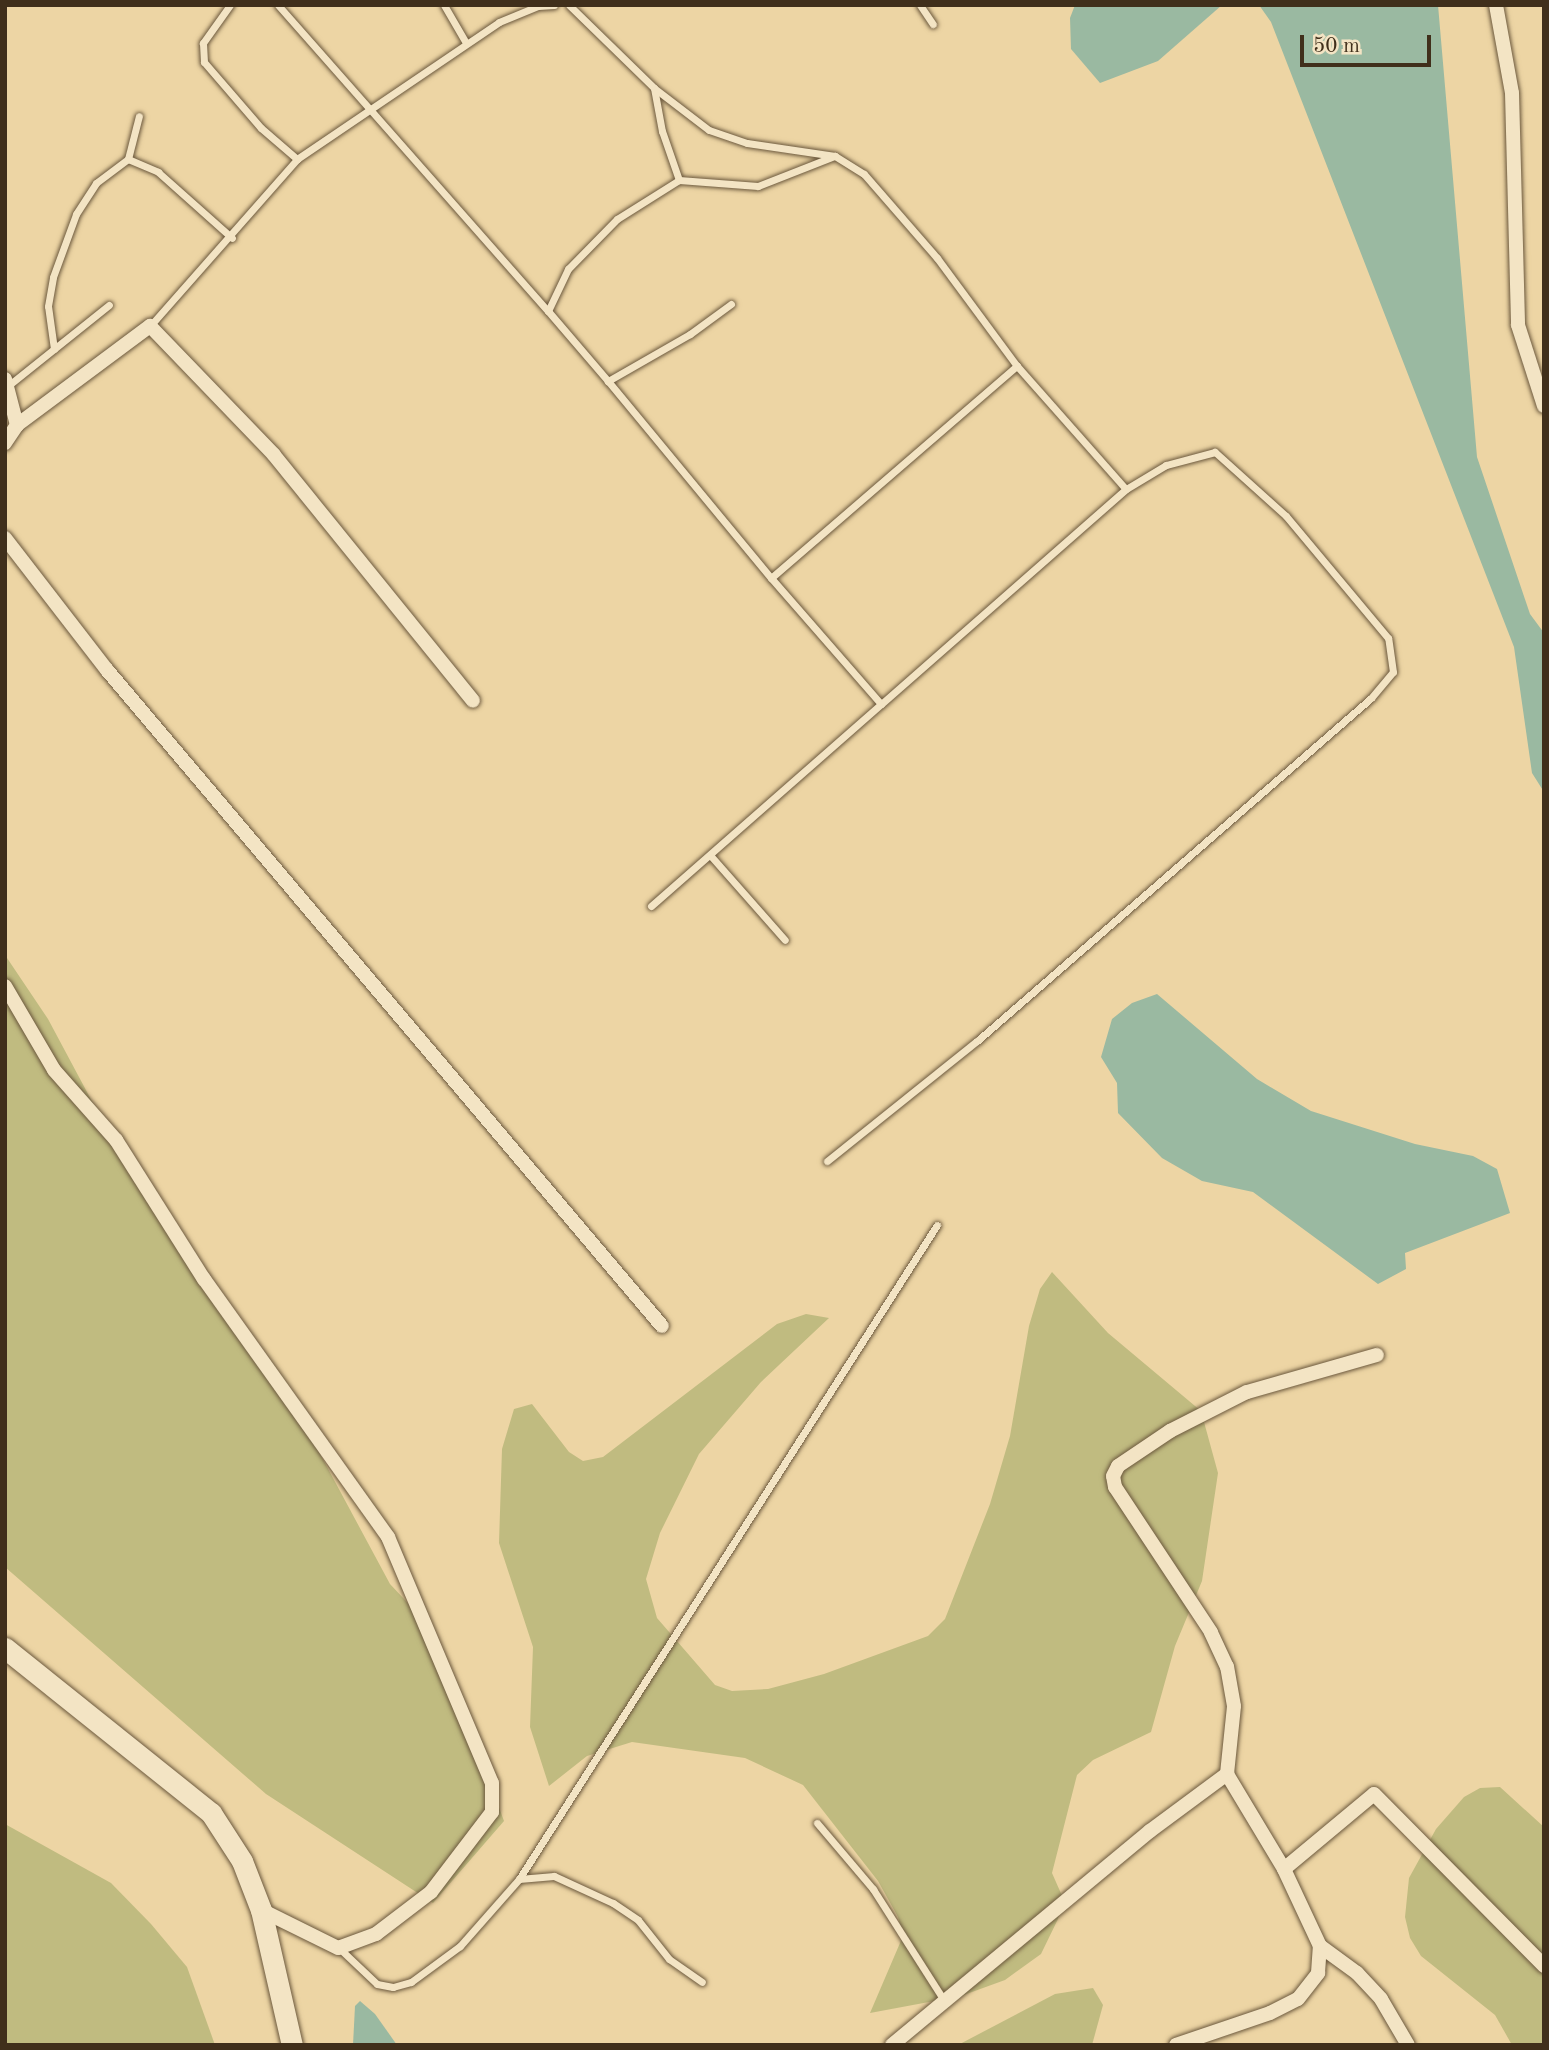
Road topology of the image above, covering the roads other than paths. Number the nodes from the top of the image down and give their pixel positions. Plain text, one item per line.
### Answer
1 (230, 5) edge
2 (278, 5) edge
3 (444, 5) edge
4 (554, 5) edge
5 (569, 5) edge
6 (920, 5) edge
7 (1496, 5) edge
8 (933, 24) dead end
9 (466, 43) junction
10 (653, 88) junction
11 (370, 108) junction
12 (139, 116) dead end
13 (835, 156) junction
14 (128, 159) junction
15 (297, 159) junction
16 (679, 180) junction
17 (232, 238) junction
18 (731, 304) dead end
19 (109, 305) dead end
20 (548, 311) junction
21 (150, 326) junction
22 (54, 349) junction
23 (1017, 366) junction
24 (608, 381) junction
25 (7, 382) edge
26 (1544, 405) edge
27 (16, 425) junction
28 (5, 443) edge
29 (1126, 489) junction
30 (5, 538) edge
31 (771, 578) junction
32 (473, 701) dead end
33 (881, 704) junction
34 (710, 855) junction
35 (651, 906) dead end
36 (785, 940) dead end
37 (5, 986) edge
38 (827, 1161) dead end
39 (937, 1225) dead end
40 (662, 1326) dead end
41 (1377, 1355) dead end
42 (5, 1648) edge
43 (1227, 1774) junction
44 (817, 1823) dead end
45 (1284, 1869) junction
46 (519, 1879) junction
47 (261, 1910) junction
48 (1320, 1946) junction
49 (338, 1948) junction
50 (1544, 1966) edge
51 (702, 1982) dead end
52 (945, 2003) junction
53 (292, 2045) edge
54 (892, 2045) edge
55 (1175, 2045) edge
56 (1408, 2045) edge

1 - 15 lane
2 - 11 lane
3 - 9 lane
4 - 9 lane
5 - 10 lane
6 - 8 lane
7 - 26 street
9 - 11 lane
10 - 13 lane
10 - 16 lane
11 - 15 lane
11 - 20 lane
12 - 14 lane
13 - 16 lane
13 - 23 lane
14 - 17 lane
14 - 22 lane
15 - 17 lane
16 - 20 lane
17 - 21 lane
18 - 24 lane
19 - 22 lane
20 - 24 lane
21 - 27 street
21 - 32 street
22 - 25 lane
23 - 29 lane
23 - 31 lane
24 - 31 lane
25 - 27 street
27 - 28 street
29 - 33 lane
29 - 38 lane
30 - 40 street
31 - 33 lane
33 - 34 lane
34 - 35 lane
34 - 36 lane
37 - 49 street
39 - 46 lane
41 - 43 street
42 - 47 main road
43 - 45 street
43 - 52 street
44 - 52 lane
45 - 48 street
45 - 50 street
46 - 49 lane
46 - 51 lane
47 - 49 street
47 - 53 main road
48 - 55 street
48 - 56 street
52 - 54 street

